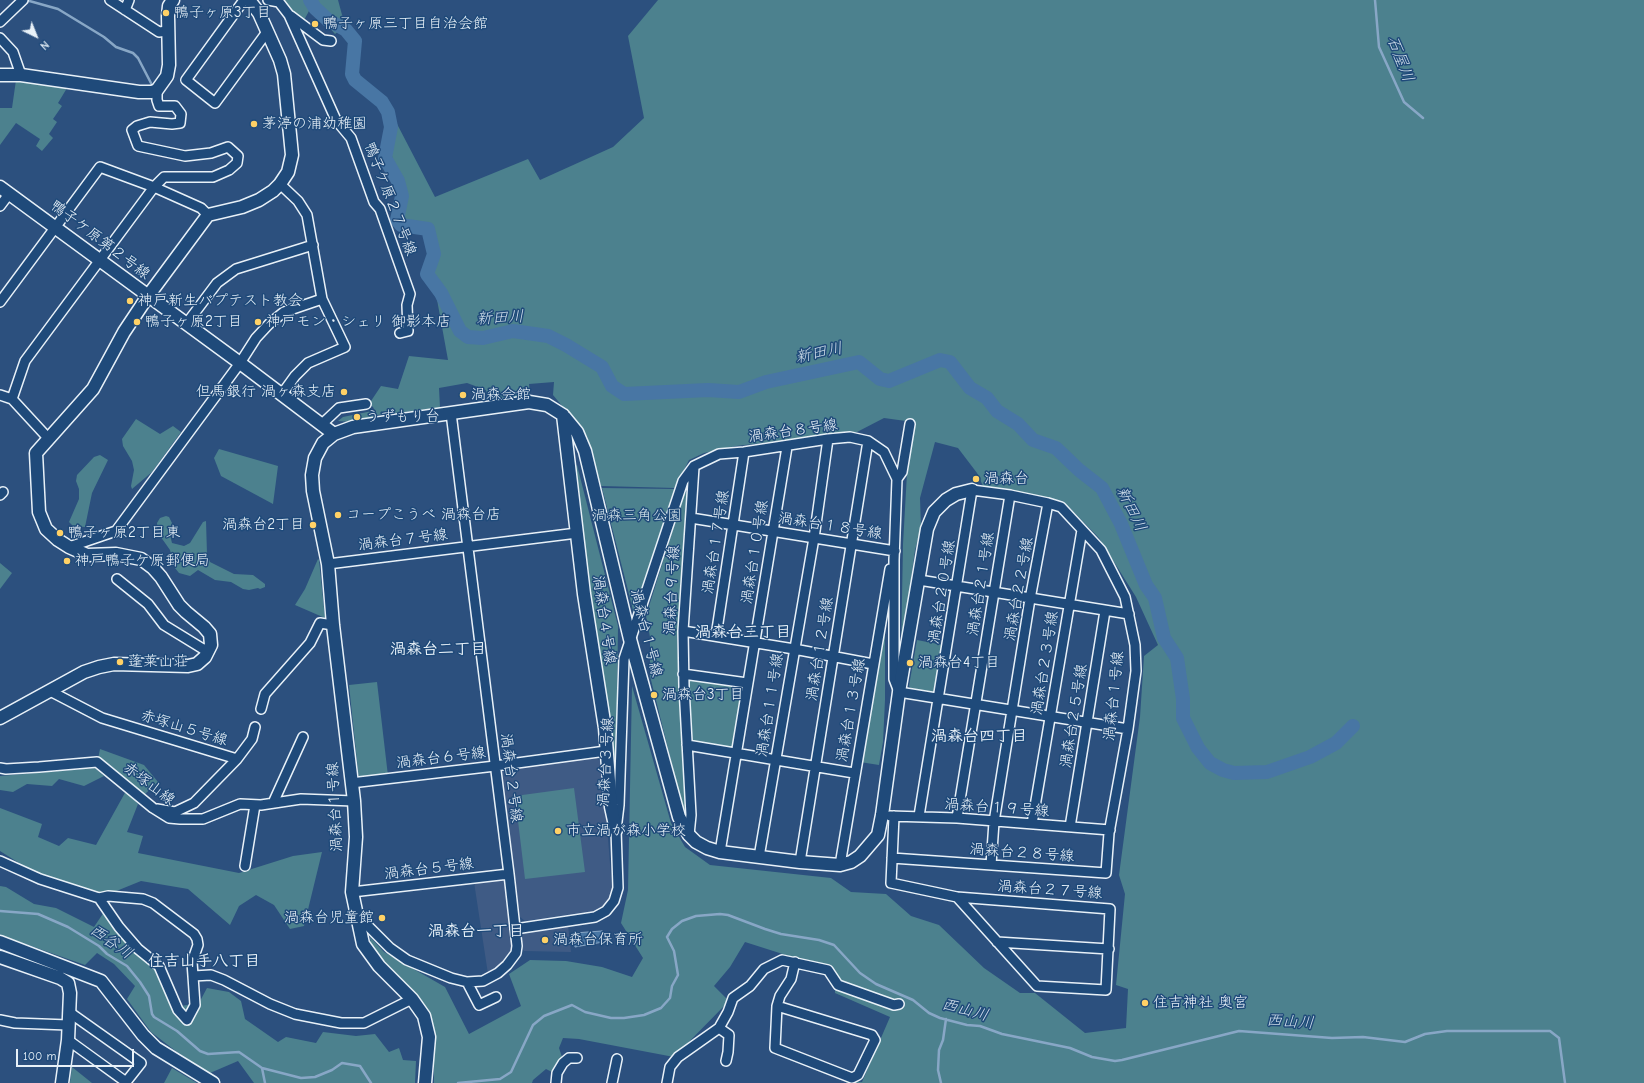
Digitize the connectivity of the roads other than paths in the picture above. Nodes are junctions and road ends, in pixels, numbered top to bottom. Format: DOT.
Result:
graph roads {
  1 [pos="110,0"];
  2 [pos="129,0"];
  3 [pos="173,0"];
  4 [pos="268,0"];
  5 [pos="250,1"];
  6 [pos="21,2"];
  7 [pos="125,10"];
  8 [pos="289,15"];
  9 [pos="0,22"];
  10 [pos="168,31"];
  11 [pos="267,32"];
  12 [pos="0,38"];
  13 [pos="331,41"];
  14 [pos="0,75"];
  15 [pos="21,75"];
  16 [pos="157,90"];
  17 [pos="280,184"];
  18 [pos="154,187"];
  19 [pos="5,190"];
  20 [pos="0,206"];
  21 [pos="208,215"];
  22 [pos="55,226"];
  23 [pos="313,245"];
  24 [pos="100,260"];
  25 [pos="148,296"];
  26 [pos="322,299"];
  27 [pos="0,302"];
  28 [pos="187,323"];
  29 [pos="400,333"];
  30 [pos="240,363"];
  31 [pos="282,394"];
  32 [pos="0,395"];
  33 [pos="12,399"];
  34 [pos="366,404"];
  35 [pos="450,413"];
  36 [pos="563,415"];
  37 [pos="322,424"];
  38 [pos="910,424"];
  39 [pos="334,434"];
  40 [pos="48,438"];
  41 [pos="828,439"];
  42 [pos="868,441"];
  43 [pos="787,447"];
  44 [pos="744,452"];
  45 [pos="694,466"];
  46 [pos="897,479"];
  47 [pos="972,490"];
  48 [pos="1010,496"];
  49 [pos="1048,502"];
  50 [pos="691,518"];
  51 [pos="733,524"];
  52 [pos="1082,530"];
  53 [pos="773,531"];
  54 [pos="577,533"];
  55 [pos="814,538"];
  56 [pos="852,544"];
  57 [pos="467,546"];
  58 [pos="69,547"];
  59 [pos="894,551"];
  60 [pos="894,560"];
  61 [pos="328,564"];
  62 [pos="117,579"];
  63 [pos="919,580"];
  64 [pos="957,586"];
  65 [pos="994,593"];
  66 [pos="1030,599"];
  67 [pos="1068,605"];
  68 [pos="1105,611"];
  69 [pos="1129,614"];
  70 [pos="333,625"];
  71 [pos="683,631"];
  72 [pos="716,636"];
  73 [pos="630,639"];
  74 [pos="755,642"];
  75 [pos="794,648"];
  76 [pos="208,652"];
  77 [pos="833,656"];
  78 [pos="873,664"];
  79 [pos="683,674"];
  80 [pos="747,683"];
  81 [pos="50,691"];
  82 [pos="899,692"];
  83 [pos="938,698"];
  84 [pos="976,704"];
  85 [pos="261,709"];
  86 [pos="1013,710"];
  87 [pos="1050,716"];
  88 [pos="0,718"];
  89 [pos="1087,722"];
  90 [pos="255,727"];
  91 [pos="1128,729"];
  92 [pos="303,737"];
  93 [pos="687,745"];
  94 [pos="606,751"];
  95 [pos="736,753"];
  96 [pos="237,759"];
  97 [pos="776,760"];
  98 [pos="495,766"];
  99 [pos="815,766"];
  100 [pos="0,768"];
  101 [pos="854,773"];
  102 [pos="352,783"];
  103 [pos="354,801"];
  104 [pos="273,803"];
  105 [pos="256,805"];
  106 [pos="153,808"];
  107 [pos="888,816"];
  108 [pos="919,816"];
  109 [pos="957,818"];
  110 [pos="994,822"];
  111 [pos="1032,824"];
  112 [pos="1070,827"];
  113 [pos="616,830"];
  114 [pos="1110,830"];
  115 [pos="689,835"];
  116 [pos="720,852"];
  117 [pos="760,856"];
  118 [pos="892,858"];
  119 [pos="0,861"];
  120 [pos="800,862"];
  121 [pos="840,865"];
  122 [pos="991,865"];
  123 [pos="245,866"];
  124 [pos="509,874"];
  125 [pos="352,892"];
  126 [pos="957,897"];
  127 [pos="99,898"];
  128 [pos="355,913"];
  129 [pos="516,928"];
  130 [pos="0,942"];
  131 [pos="997,942"];
  132 [pos="1108,949"];
  133 [pos="0,957"];
  134 [pos="795,962"];
  135 [pos="193,976"];
  136 [pos="467,982"];
  137 [pos="412,998"];
  138 [pos="492,1002"];
  139 [pos="899,1004"];
  140 [pos="777,1006"];
  141 [pos="69,1012"];
  142 [pos="0,1020"];
  143 [pos="68,1025"];
  144 [pos="719,1028"];
  145 [pos="68,1040"];
  146 [pos="577,1058"];
  147 [pos="617,1059"];
  148 [pos="726,1061"];
  149 [pos="425,1079"];
  150 [pos="62,1083"];
  151 [pos="213,1083"];
  152 [pos="556,1083"];
  153 [pos="612,1083"];
  154 [pos="667,1083"];
  1 -- 7 [label="street"];
  2 -- 7 [label="street"];
  3 -- 10 [label="street"];
  4 -- 8 [label="street, 鴨子ケ原２７号線"];
  5 -- 11 [label="street"];
  5 -- 11 [label="street"];
  6 -- 9 [label="street"];
  7 -- 10 [label="street"];
  8 -- 13 [label="street"];
  8 -- 29 [label="street, 鴨子ケ原２７号線"];
  10 -- 16 [label="street"];
  11 -- 17 [label="street"];
  12 -- 15 [label="street"];
  14 -- 15 [label="street"];
  15 -- 16 [label="street"];
  16 -- 18 [label="street"];
  17 -- 21 [label="street"];
  17 -- 23 [label="street"];
  18 -- 21 [label="street"];
  18 -- 22 [label="street"];
  18 -- 24 [label="street"];
  19 -- 20 [label="street"];
  19 -- 22 [label="street, 鴨子ケ原第２号線"];
  21 -- 25 [label="street"];
  22 -- 24 [label="street, 鴨子ケ原第２号線"];
  22 -- 27 [label="street"];
  23 -- 26 [label="street"];
  23 -- 28 [label="street"];
  24 -- 25 [label="street, 鴨子ケ原第２号線"];
  24 -- 33 [label="street"];
  25 -- 28 [label="street, 鴨子ケ原第２号線"];
  25 -- 40 [label="street"];
  26 -- 30 [label="street"];
  26 -- 31 [label="street"];
  28 -- 30 [label="street, 鴨子ケ原第２号線"];
  30 -- 31 [label="street, 鴨子ケ原第２号線"];
  30 -- 58 [label="street"];
  31 -- 37 [label="street, 鴨子ケ原第２号線"];
  32 -- 33 [label="street"];
  33 -- 40 [label="street"];
  34 -- 37 [label="street"];
  35 -- 36 [label="street, 渦森台１号線"];
  35 -- 39 [label="street, 渦森台１号線"];
  35 -- 57 [label="street, 渦森台２号線"];
  36 -- 54 [label="street, 渦森台４号線"];
  36 -- 73 [label="street, 渦森台１号線"];
  37 -- 39 [label="street, 鴨子ケ原第２号線"];
  38 -- 46 [label="street"];
  39 -- 61 [label="street, 渦森台１号線"];
  40 -- 58 [label="street"];
  41 -- 42 [label="street, 渦森台８号線"];
  41 -- 43 [label="street, 渦森台８号線"];
  41 -- 55 [label="street, 渦森台１１号線"];
  42 -- 46 [label="street, 渦森台８号線"];
  42 -- 56 [label="street, 渦森台１２号線"];
  43 -- 44 [label="street, 渦森台８号線"];
  43 -- 53 [label="street, 渦森台１０号線"];
  44 -- 45 [label="street, 渦森台８号線"];
  44 -- 51 [label="street, 渦森台１７号線"];
  45 -- 50 [label="street, 渦森台９号線"];
  45 -- 73 [label="street, 渦森台８号線"];
  46 -- 59 [label="street, 渦森台８号線"];
  47 -- 48 [label="street, 渦森台１号線"];
  47 -- 63 [label="street, 渦森台１号線"];
  47 -- 64 [label="street, 渦森台２０号線"];
  48 -- 49 [label="street, 渦森台１号線"];
  48 -- 65 [label="street, 渦森台２１号線"];
  49 -- 52 [label="street, 渦森台１号線"];
  49 -- 66 [label="street, 渦森台２２号線"];
  50 -- 51 [label="street, 渦森台１８号線"];
  50 -- 71 [label="street, 渦森台９号線"];
  51 -- 53 [label="street, 渦森台１８号線"];
  51 -- 72 [label="street, 渦森台１７号線"];
  52 -- 67 [label="street, 渦森台２３号線"];
  52 -- 69 [label="street, 渦森台１号線"];
  53 -- 55 [label="street, 渦森台１８号線"];
  53 -- 74 [label="street, 渦森台１０号線"];
  54 -- 57 [label="street, 渦森台７号線"];
  54 -- 94 [label="street, 渦森台４号線"];
  55 -- 56 [label="street, 渦森台１８号線"];
  55 -- 75 [label="street, 渦森台１１号線"];
  56 -- 59 [label="street, 渦森台１８号線"];
  56 -- 77 [label="street, 渦森台１２号線"];
  57 -- 61 [label="street, 渦森台７号線"];
  57 -- 98 [label="street, 渦森台２号線"];
  58 -- 76 [label="street"];
  59 -- 60 [label="street, 渦森台８号線"];
  60 -- 78 [label="street, 渦森台１３号線"];
  60 -- 82 [label="street, 渦森台８号線"];
  61 -- 70 [label="street, 渦森台１号線"];
  62 -- 76 [label="street"];
  63 -- 64 [label="street"];
  63 -- 82 [label="street, 渦森台１号線"];
  64 -- 65 [label="street"];
  64 -- 83 [label="street, 渦森台２０号線"];
  65 -- 66 [label="street"];
  65 -- 84 [label="street, 渦森台２１号線"];
  66 -- 67 [label="street"];
  66 -- 86 [label="street, 渦森台２２号線"];
  67 -- 68 [label="street"];
  67 -- 87 [label="street, 渦森台２３号線"];
  68 -- 69 [label="street"];
  68 -- 89 [label="street, 渦森台２５号線"];
  69 -- 91 [label="street, 渦森台１号線"];
  70 -- 85 [label="street"];
  70 -- 102 [label="street, 渦森台１号線"];
  71 -- 72 [label="street"];
  71 -- 79 [label="street, 渦森台９号線"];
  72 -- 74 [label="street"];
  73 -- 113 [label="street, 渦森台３号線"];
  73 -- 115 [label="street, 渦森台１号線"];
  74 -- 75 [label="street"];
  74 -- 80 [label="street, 渦森台１０号線"];
  75 -- 77 [label="street"];
  75 -- 97 [label="street, 渦森台１１号線"];
  76 -- 81 [label="street"];
  77 -- 78 [label="street"];
  77 -- 99 [label="street, 渦森台１２号線"];
  78 -- 101 [label="street, 渦森台１３号線"];
  79 -- 80 [label="street"];
  79 -- 93 [label="street, 渦森台９号線"];
  80 -- 95 [label="street, 渦森台１０号線"];
  81 -- 88 [label="street"];
  81 -- 96 [label="street, 赤塚山５号線"];
  82 -- 83 [label="street"];
  82 -- 107 [label="street, 渦森台１号線"];
  83 -- 84 [label="street"];
  83 -- 108 [label="street, 渦森台２０号線"];
  84 -- 86 [label="street"];
  84 -- 109 [label="street, 渦森台２１号線"];
  86 -- 87 [label="street"];
  86 -- 110 [label="street, 渦森台２２号線"];
  87 -- 89 [label="street"];
  87 -- 111 [label="street, 渦森台２３号線"];
  89 -- 91 [label="street"];
  89 -- 112 [label="street, 渦森台２５号線"];
  90 -- 96 [label="street"];
  91 -- 114 [label="street, 渦森台１号線"];
  92 -- 104 [label="street"];
  93 -- 95 [label="street"];
  93 -- 115 [label="street, 渦森台９号線"];
  94 -- 98 [label="street, 渦森台６号線"];
  94 -- 113 [label="street, 渦森台４号線"];
  95 -- 97 [label="street"];
  95 -- 116 [label="street, 渦森台１０号線"];
  96 -- 106 [label="street, 赤塚山５号線"];
  97 -- 99 [label="street"];
  97 -- 117 [label="street, 渦森台１１号線"];
  98 -- 102 [label="street, 渦森台６号線"];
  98 -- 124 [label="street, 渦森台２号線"];
  99 -- 101 [label="street"];
  99 -- 120 [label="street, 渦森台１２号線"];
  100 -- 106 [label="street, 赤塚山線"];
  101 -- 121 [label="street, 渦森台１３号線"];
  102 -- 103 [label="street, 渦森台１号線"];
  103 -- 104 [label="street, 赤塚山線"];
  103 -- 125 [label="street, 渦森台１号線"];
  104 -- 105 [label="street, 赤塚山線"];
  105 -- 106 [label="street, 赤塚山線"];
  105 -- 123 [label="street"];
  107 -- 108 [label="street, 渦森台１９号線"];
  107 -- 118 [label="street, 渦森台２７号線"];
  107 -- 121 [label="street, 渦森台１号線"];
  108 -- 109 [label="street, 渦森台１９号線"];
  109 -- 110 [label="street, 渦森台１９号線"];
  110 -- 111 [label="street, 渦森台１９号線"];
  110 -- 122 [label="street, 渦森台２２号線"];
  111 -- 112 [label="street, 渦森台１９号線"];
  112 -- 114 [label="street, 渦森台１９号線"];
  113 -- 129 [label="street, 渦森台３号線"];
  114 -- 122 [label="street, 渦森台２８号線"];
  115 -- 116 [label="street, 渦森台１号線"];
  116 -- 117 [label="street, 渦森台１号線"];
  117 -- 120 [label="street, 渦森台１号線"];
  118 -- 122 [label="street, 渦森台２８号線"];
  118 -- 126 [label="street, 渦森台２７号線"];
  119 -- 127 [label="street"];
  120 -- 121 [label="street, 渦森台１号線"];
  124 -- 125 [label="street, 渦森台５号線"];
  124 -- 129 [label="street, 渦森台２号線"];
  125 -- 128 [label="street, 渦森台１号線"];
  126 -- 131 [label="street, 渦森台２７号線"];
  126 -- 132 [label="street, 渦森台２７号線"];
  127 -- 135 [label="street"];
  127 -- 135 [label="street"];
  128 -- 136 [label="street, 渦森台２号線"];
  128 -- 137 [label="street, 渦森台１号線"];
  129 -- 136 [label="street, 渦森台２号線"];
  130 -- 151 [label="street"];
  131 -- 132 [label="street"];
  131 -- 132 [label="street, 渦森台２７号線"];
  133 -- 141 [label="street"];
  134 -- 139 [label="street"];
  134 -- 140 [label="street"];
  134 -- 144 [label="street"];
  135 -- 137 [label="street"];
  136 -- 138 [label="street"];
  137 -- 149 [label="street, 渦森台１号線"];
  140 -- 140 [label="street"];
  141 -- 143 [label="street"];
  141 -- 145 [label="street"];
  142 -- 143 [label="street"];
  143 -- 145 [label="street"];
  144 -- 148 [label="street"];
  144 -- 154 [label="street"];
  145 -- 150 [label="street"];
  146 -- 152 [label="street"];
  147 -- 153 [label="street"];
}
